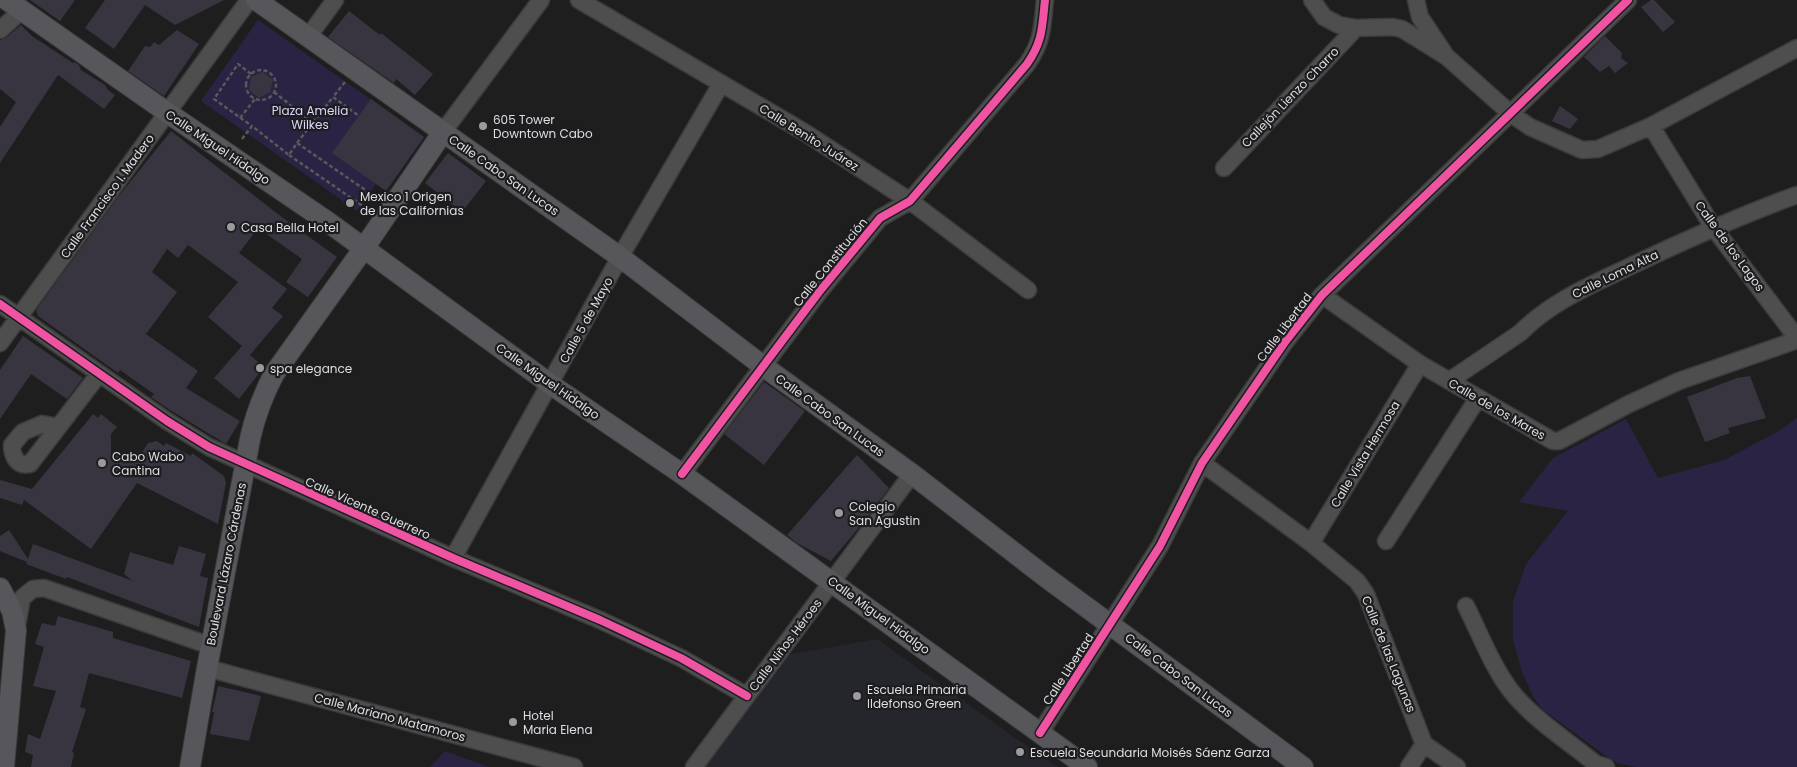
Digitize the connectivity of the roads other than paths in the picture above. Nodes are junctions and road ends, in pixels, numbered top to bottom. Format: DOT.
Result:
graph roads {
  1 [pos="248,0"];
  2 [pos="256,0"];
  3 [pos="335,0"];
  4 [pos="542,0"];
  5 [pos="580,0"];
  6 [pos="1045,0"];
  7 [pos="1312,0"];
  8 [pos="1416,0"];
  9 [pos="1628,0"];
  10 [pos="14,5"];
  11 [pos="1356,28"];
  12 [pos="0,30"];
  13 [pos="308,37"];
  14 [pos="1797,48"];
  15 [pos="1447,57"];
  16 [pos="721,84"];
  17 [pos="168,113"];
  18 [pos="1510,113"];
  19 [pos="1651,126"];
  20 [pos="443,132"];
  21 [pos="1224,168"];
  22 [pos="1797,195"];
  23 [pos="910,201"];
  24 [pos="1713,227"];
  25 [pos="364,248"];
  26 [pos="620,257"];
  27 [pos="1028,290"];
  28 [pos="1322,295"];
  29 [pos="0,304"];
  30 [pos="19,317"];
  31 [pos="1797,339"];
  32 [pos="0,343"];
  33 [pos="1420,364"];
  34 [pos="763,366"];
  35 [pos="99,374"];
  36 [pos="1449,381"];
  37 [pos="550,384"];
  38 [pos="1478,398"];
  39 [pos="58,427"];
  40 [pos="1202,463"];
  41 [pos="245,464"];
  42 [pos="682,474"];
  43 [pos="912,474"];
  44 [pos="1386,541"];
  45 [pos="1311,543"];
  46 [pos="453,558"];
  47 [pos="832,582"];
  48 [pos="0,588"];
  49 [pos="1466,606"];
  50 [pos="1111,624"];
  51 [pos="10,641"];
  52 [pos="211,646"];
  53 [pos="207,668"];
  54 [pos="747,696"];
  55 [pos="1040,733"];
  56 [pos="1424,744"];
  57 [pos="4,767"];
  58 [pos="190,767"];
  59 [pos="574,767"];
  60 [pos="694,767"];
  61 [pos="1087,767"];
  62 [pos="1303,767"];
  63 [pos="1409,767"];
  64 [pos="1458,767"];
  65 [pos="1606,767"];
  1 -- 17 [label="street, Calle Francisco I. Madero"];
  2 -- 13 [label="main road, Calle Cabo San Lucas"];
  3 -- 13 [label="street"];
  4 -- 20 [label="street, Boulevard Lázaro Cárdenas"];
  5 -- 16 [label="street, Calle Benito Juárez"];
  6 -- 23 [label="street, Calle Constitución"];
  7 -- 11 [label="street"];
  8 -- 15 [label="street"];
  9 -- 18 [label="street, Calle Libertad"];
  10 -- 12 [label="street"];
  10 -- 17 [label="main road, Calle Miguel Hidalgo"];
  11 -- 15 [label="street"];
  11 -- 21 [label="street, Callejón Lienzo Charro"];
  13 -- 20 [label="main road, Calle Cabo San Lucas"];
  14 -- 19 [label="street"];
  15 -- 18 [label="street"];
  16 -- 23 [label="street, Calle Benito Juárez"];
  16 -- 26 [label="street, Calle 5 de Mayo"];
  17 -- 25 [label="main road, Calle Miguel Hidalgo"];
  17 -- 30 [label="street, Calle Francisco I. Madero"];
  18 -- 19 [label="street"];
  18 -- 28 [label="street, Calle Libertad"];
  19 -- 24 [label="street, Calle de los Lagos"];
  20 -- 25 [label="main road, Boulevard Lázaro Cárdenas"];
  20 -- 26 [label="main road, Calle Cabo San Lucas"];
  22 -- 24 [label="street, Calle Loma Alta"];
  23 -- 27 [label="street, Calle Benito Juárez"];
  23 -- 34 [label="street, Calle Constitución"];
  24 -- 31 [label="street, Calle de los Lagos"];
  24 -- 36 [label="street, Calle Loma Alta"];
  25 -- 37 [label="main road, Calle Miguel Hidalgo"];
  25 -- 41 [label="main road, Boulevard Lázaro Cárdenas"];
  26 -- 34 [label="main road, Calle Cabo San Lucas"];
  26 -- 37 [label="street, Calle 5 de Mayo"];
  28 -- 33 [label="street, Calle de los Mares"];
  28 -- 40 [label="street, Calle Libertad"];
  29 -- 30 [label="street, Calle Vicente Guerrero"];
  30 -- 32 [label="street, Calle Francisco I. Madero"];
  30 -- 35 [label="street, Calle Vicente Guerrero"];
  31 -- 38 [label="street, Calle de los Mares"];
  33 -- 36 [label="street, Calle de los Mares"];
  33 -- 45 [label="street, Calle Vista Hermosa"];
  34 -- 42 [label="street, Calle Constitución"];
  34 -- 43 [label="main road, Calle Cabo San Lucas"];
  35 -- 39 [label="street"];
  35 -- 41 [label="street, Calle Vicente Guerrero"];
  36 -- 38 [label="street, Calle de los Mares"];
  37 -- 42 [label="main road, Calle Miguel Hidalgo"];
  37 -- 46 [label="street, Calle 5 de Mayo"];
  38 -- 44 [label="street"];
  40 -- 45 [label="street, Calle de las Lagunas"];
  40 -- 50 [label="street, Calle Libertad"];
  41 -- 46 [label="street, Calle Vicente Guerrero"];
  41 -- 52 [label="main road, Boulevard Lázaro Cárdenas"];
  42 -- 47 [label="main road, Calle Miguel Hidalgo"];
  43 -- 47 [label="street, Calle Niños Héroes"];
  43 -- 50 [label="main road, Calle Cabo San Lucas"];
  45 -- 56 [label="street, Calle de las Lagunas"];
  46 -- 54 [label="street, Calle Vicente Guerrero"];
  47 -- 54 [label="street, Calle Niños Héroes"];
  47 -- 55 [label="main road, Calle Miguel Hidalgo"];
  48 -- 51 [label="main road"];
  49 -- 65 [label="street"];
  50 -- 55 [label="street, Calle Libertad"];
  50 -- 62 [label="main road, Calle Cabo San Lucas"];
  51 -- 52 [label="street"];
  51 -- 57 [label="main road"];
  52 -- 53 [label="main road, Boulevard Lázaro Cárdenas"];
  53 -- 58 [label="main road, Boulevard Lázaro Cárdenas"];
  53 -- 59 [label="street, Calle Mariano Matamoros"];
  54 -- 60 [label="street, Calle Niños Héroes"];
  55 -- 61 [label="main road, Calle Miguel Hidalgo"];
  56 -- 63 [label="street"];
  56 -- 64 [label="street"];
}
